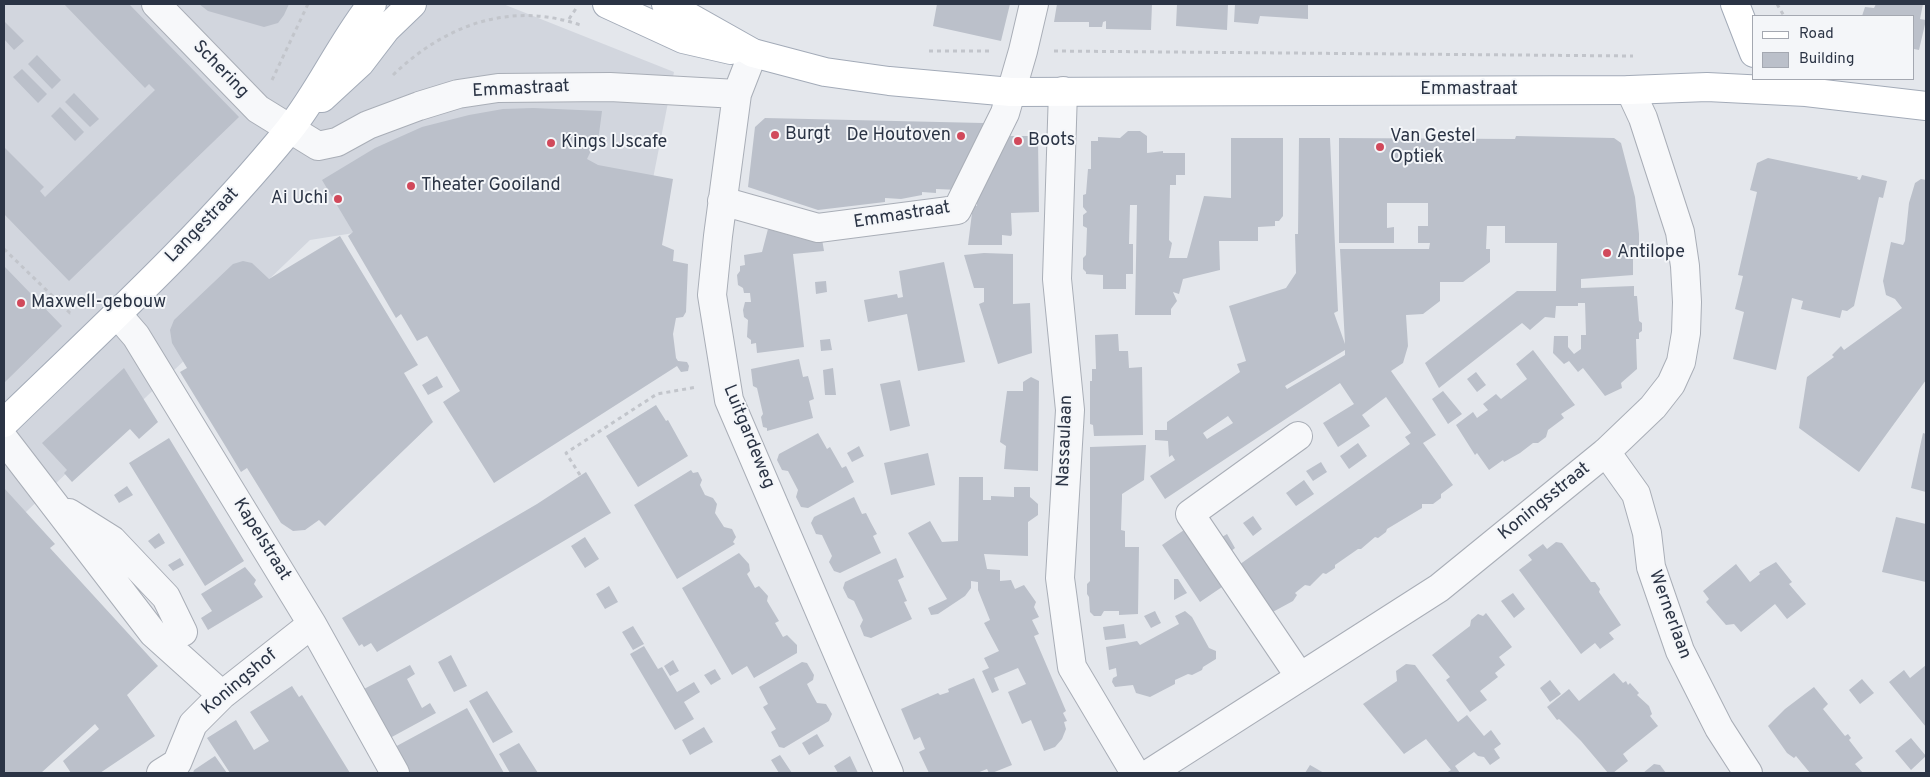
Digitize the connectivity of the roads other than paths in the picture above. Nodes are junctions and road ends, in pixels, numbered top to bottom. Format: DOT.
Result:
graph roads {
  1 [pos="156,4"];
  2 [pos="372,4"];
  3 [pos="412,4"];
  4 [pos="607,4"];
  5 [pos="666,4"];
  6 [pos="1034,4"];
  7 [pos="1735,4"];
  8 [pos="1752,49"];
  9 [pos="752,53"];
  10 [pos="1752,66"];
  11 [pos="1630,90"];
  12 [pos="1748,90"];
  13 [pos="1063,91"];
  14 [pos="1011,92"];
  15 [pos="738,94"];
  16 [pos="1926,106"];
  17 [pos="290,128"];
  18 [pos="722,201"];
  19 [pos="117,314"];
  20 [pos="4,422"];
  21 [pos="1298,436"];
  22 [pos="4,439"];
  23 [pos="1606,452"];
  24 [pos="55,504"];
  25 [pos="312,624"];
  26 [pos="183,632"];
  27 [pos="1300,676"];
  28 [pos="222,695"];
  29 [pos="161,773"];
  30 [pos="395,773"];
  31 [pos="889,773"];
  32 [pos="1135,773"];
  33 [pos="1150,773"];
  34 [pos="1748,773"];
  1 -- 17 [label="street, Schering"];
  2 -- 17 [label="main road, Langestraat"];
  3 -- 17 [label="main road"];
  4 -- 9 [label="main road"];
  5 -- 9 [label="main road, Emmastraat"];
  6 -- 14 [label="street"];
  7 -- 8 [label="main road"];
  9 -- 14 [label="main road, Emmastraat"];
  9 -- 15 [label="street, Luitgardeweg"];
  10 -- 12 [label="main road"];
  11 -- 12 [label="main road, Emmastraat"];
  11 -- 13 [label="main road, Emmastraat"];
  11 -- 23 [label="street, Koningsstraat"];
  12 -- 16 [label="main road, Emmastraat"];
  13 -- 14 [label="main road, Emmastraat"];
  13 -- 32 [label="street, Nassaulaan"];
  14 -- 18 [label="street, Emmastraat"];
  15 -- 17 [label="street, Emmastraat"];
  15 -- 18 [label="street, Luitgardeweg"];
  17 -- 19 [label="main road, Langestraat"];
  18 -- 31 [label="street, Luitgardeweg"];
  19 -- 20 [label="main road, Langestraat"];
  19 -- 25 [label="street, Kapelstraat"];
  21 -- 27 [label="street"];
  22 -- 24 [label="street"];
  23 -- 27 [label="street, Koningsstraat"];
  23 -- 34 [label="street, Wernerlaan"];
  24 -- 26 [label="street"];
  24 -- 28 [label="street"];
  25 -- 28 [label="street, Koningshof"];
  25 -- 30 [label="street, Kapelstraat"];
  27 -- 33 [label="street, Koningsstraat"];
  28 -- 29 [label="street, Koningshof"];
}
